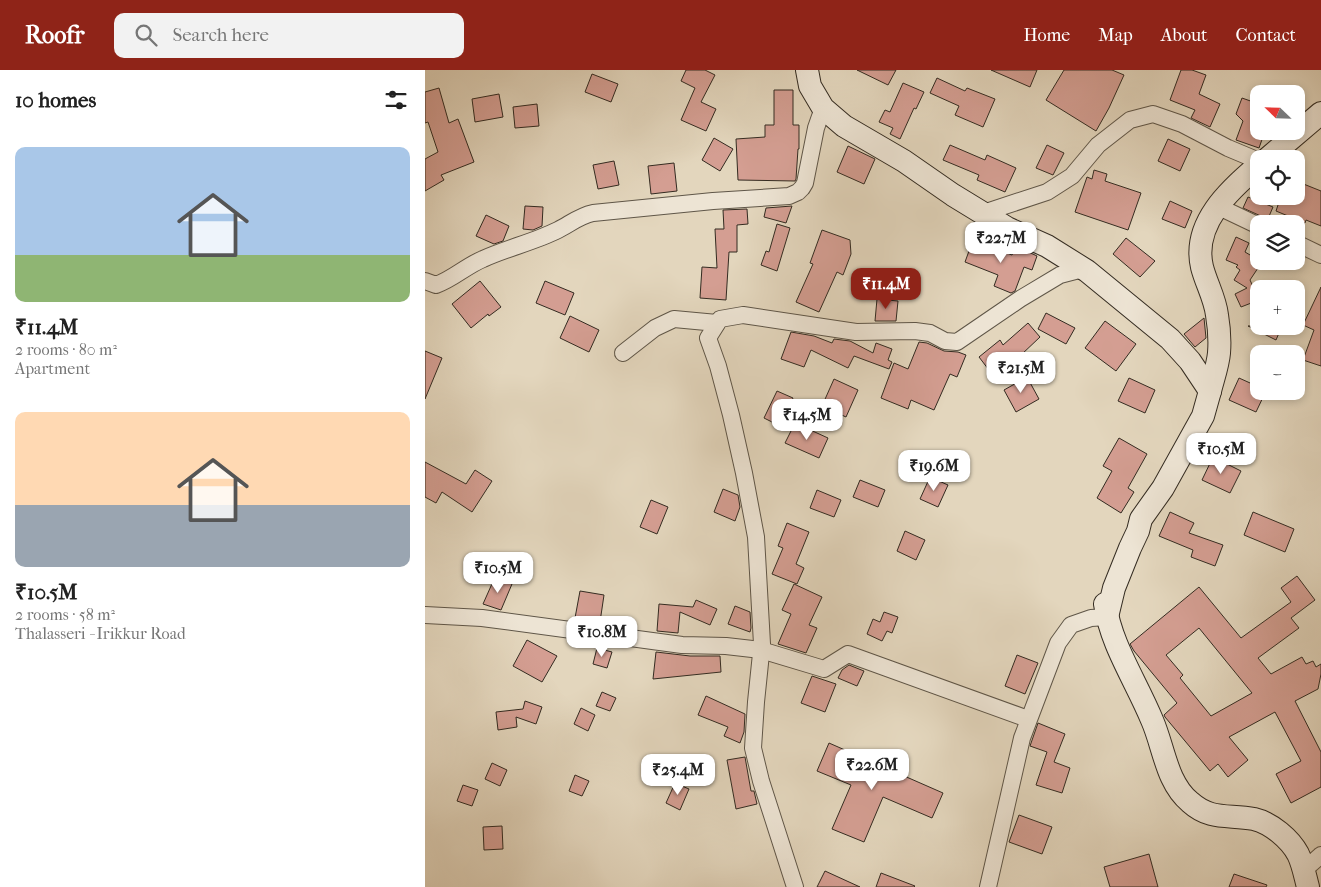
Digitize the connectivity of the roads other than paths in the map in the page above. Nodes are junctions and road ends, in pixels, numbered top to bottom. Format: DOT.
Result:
graph roads {
  1 [pos="807,70"];
  2 [pos="823,108"];
  3 [pos="1321,113"];
  4 [pos="1278,150"];
  5 [pos="1250,157"];
  6 [pos="1250,173"];
  7 [pos="1217,206"];
  8 [pos="983,213"];
  9 [pos="1250,222"];
  10 [pos="1305,247"];
  11 [pos="1321,255"];
  12 [pos="1083,269"];
  13 [pos="425,281"];
  14 [pos="717,324"];
  15 [pos="623,354"];
  16 [pos="1210,391"];
  17 [pos="425,615"];
  18 [pos="1107,617"];
  19 [pos="761,650"];
  20 [pos="1028,718"];
  21 [pos="1321,855"];
  22 [pos="1306,879"];
  23 [pos="795,887"];
  24 [pos="988,887"];
  1 -- 2 [label="main road"];
  2 -- 8 [label="main road"];
  2 -- 13 [label="street"];
  3 -- 4 [label="main road"];
  5 -- 8 [label="street"];
  6 -- 7 [label="main road"];
  7 -- 9 [label="street"];
  7 -- 16 [label="main road"];
  8 -- 12 [label="main road"];
  10 -- 11 [label="street"];
  12 -- 14 [label="street"];
  12 -- 16 [label="main road"];
  14 -- 15 [label="street"];
  14 -- 19 [label="street"];
  16 -- 18 [label="main road"];
  17 -- 19 [label="street"];
  18 -- 20 [label="street"];
  18 -- 22 [label="main road"];
  19 -- 20 [label="street"];
  19 -- 23 [label="street"];
  20 -- 24 [label="street"];
  21 -- 22 [label="street"];
}
